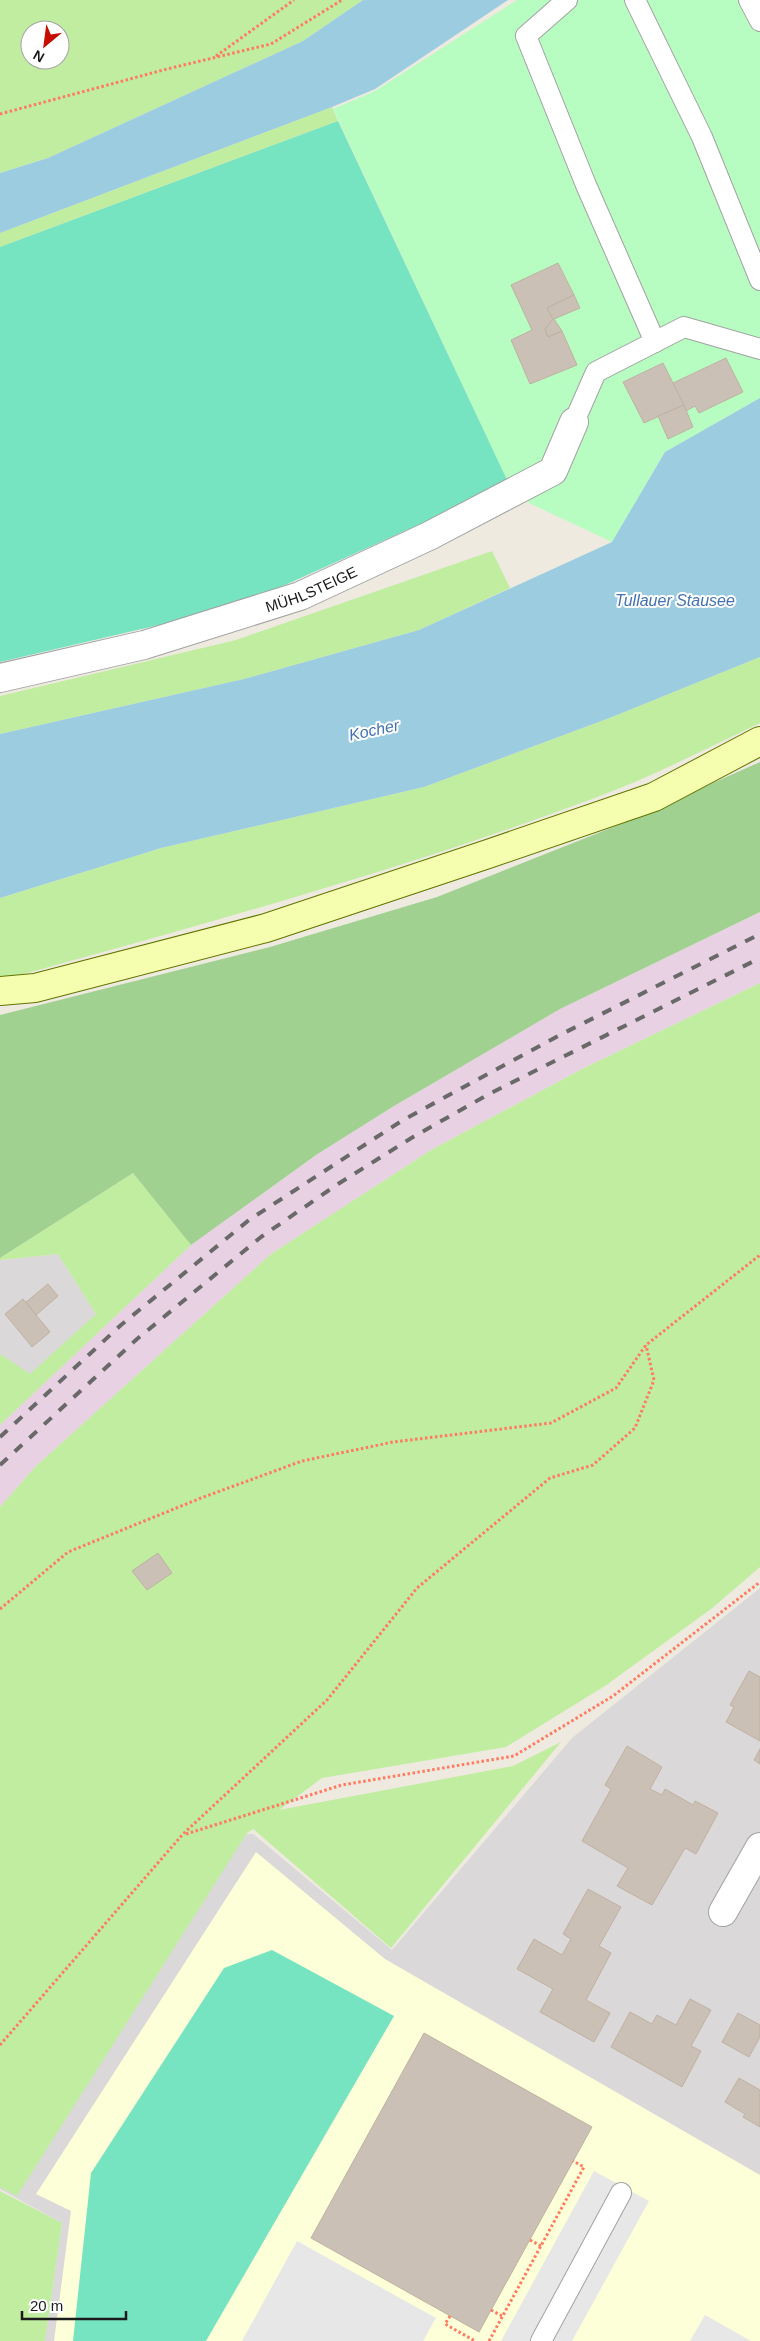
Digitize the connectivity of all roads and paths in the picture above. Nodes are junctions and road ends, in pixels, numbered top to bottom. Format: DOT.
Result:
graph roads {
  1 [pos="294,0"];
  2 [pos="342,0"];
  3 [pos="567,0"];
  4 [pos="635,0"];
  5 [pos="749,0"];
  6 [pos="760,21"];
  7 [pos="214,58"];
  8 [pos="0,114"];
  9 [pos="760,280"];
  10 [pos="655,342"];
  11 [pos="760,349"];
  12 [pos="574,422"];
  13 [pos="0,678"];
  14 [pos="760,741"];
  15 [pos="0,992"];
  16 [pos="760,1255"];
  17 [pos="646,1345"];
  18 [pos="760,1582"];
  19 [pos="0,1610"];
  20 [pos="183,1834"];
  21 [pos="760,1846"];
  22 [pos="723,1912"];
  23 [pos="0,2045"];
  24 [pos="573,2161"];
  25 [pos="622,2193"];
  26 [pos="530,2240"];
  27 [pos="541,2246"];
  28 [pos="491,2310"];
  29 [pos="450,2316"];
  30 [pos="502,2316"];
  31 [pos="476,2341"];
  32 [pos="488,2341"];
  33 [pos="542,2341"];
  1 -- 7 [label="path"];
  2 -- 7 [label="path"];
  3 -- 10 [label="lane"];
  4 -- 9 [label="lane"];
  5 -- 6 [label="lane"];
  7 -- 8 [label="path"];
  10 -- 11 [label="lane"];
  10 -- 12 [label="lane"];
  12 -- 13 [label="street, MÜHLSTEIGE"];
  14 -- 15 [label="street"];
  16 -- 17 [label="path"];
  17 -- 19 [label="path"];
  17 -- 20 [label="path"];
  18 -- 20 [label="path"];
  20 -- 23 [label="path"];
  21 -- 22 [label="street"];
  24 -- 27 [label="path"];
  25 -- 33 [label="lane"];
  26 -- 27 [label="path"];
  27 -- 30 [label="path"];
  28 -- 30 [label="path"];
  29 -- 31 [label="path"];
  30 -- 32 [label="path"];
}
